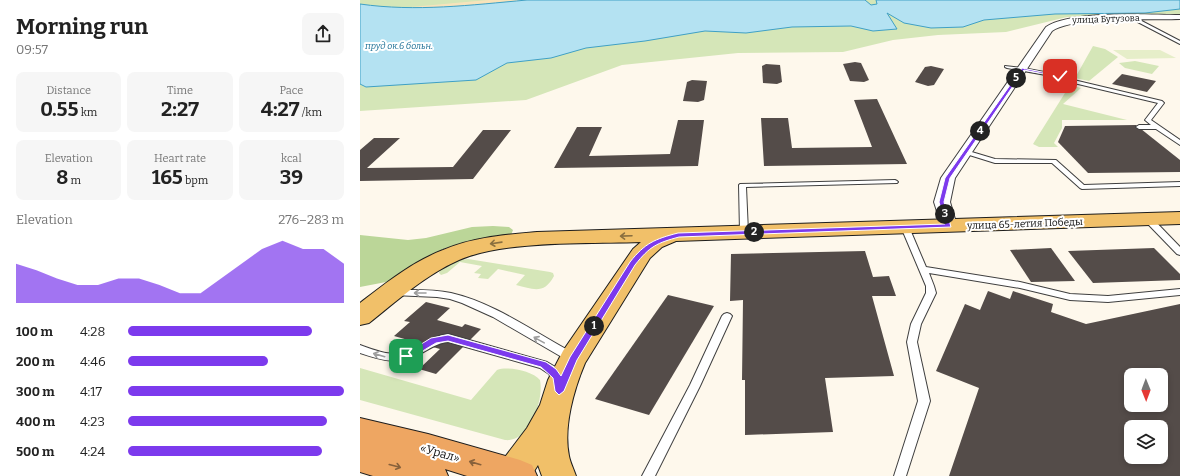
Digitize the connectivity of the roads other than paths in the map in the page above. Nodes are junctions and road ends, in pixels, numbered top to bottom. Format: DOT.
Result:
graph roads {
  1 [pos="1180,17"];
  2 [pos="1133,18"];
  3 [pos="1180,43"];
  4 [pos="1007,67"];
  5 [pos="1022,69"];
  6 [pos="1139,127"];
  7 [pos="1158,127"];
  8 [pos="1180,143"];
  9 [pos="965,152"];
  10 [pos="895,182"];
  11 [pos="1180,184"];
  12 [pos="1180,218"];
  13 [pos="1148,219"];
  14 [pos="949,226"];
  15 [pos="905,227"];
  16 [pos="744,232"];
  17 [pos="678,235"];
  18 [pos="1180,252"];
  19 [pos="924,269"];
  20 [pos="390,292"];
  21 [pos="1180,292"];
  22 [pos="360,316"];
  23 [pos="727,316"];
  24 [pos="360,349"];
  25 [pos="573,359"];
  26 [pos="557,399"];
  27 [pos="360,432"];
  28 [pos="360,457"];
  29 [pos="515,475"];
  30 [pos="430,476"];
  31 [pos="559,476"];
  32 [pos="648,476"];
  33 [pos="900,476"];
  1 -- 2 [label="street, улица Бутузова"];
  2 -- 3 [label="lane"];
  2 -- 5 [label="street, улица Бутузова"];
  4 -- 5 [label="lane"];
  5 -- 7 [label="lane"];
  5 -- 9 [label="street, улица Бутузова"];
  6 -- 7 [label="lane"];
  7 -- 8 [label="lane"];
  9 -- 11 [label="lane"];
  9 -- 14 [label="street, улица Бутузова"];
  10 -- 16 [label="lane"];
  12 -- 13 [label="main road, улица 65-летия Победы"];
  13 -- 14 [label="main road, улица 65-летия Победы"];
  13 -- 18 [label="lane"];
  14 -- 15 [label="main road, улица 65-летия Победы"];
  15 -- 16 [label="main road, улица 65-летия Победы"];
  15 -- 19 [label="lane"];
  16 -- 17 [label="main road, улица 65-летия Победы"];
  17 -- 20 [label="main road, one-way"];
  17 -- 25 [label="main road"];
  19 -- 21 [label="lane"];
  19 -- 33 [label="lane"];
  20 -- 22 [label="main road"];
  25 -- 20 [label="lane, one-way"];
  23 -- 32 [label="lane"];
  26 -- 24 [label="lane, one-way"];
  25 -- 26 [label="main road"];
  26 -- 29 [label="main road"];
  26 -- 31 [label="main road"];
  29 -- 27 [label="highway, «Урал», one-way"];
  28 -- 30 [label="highway, one-way"];
}
